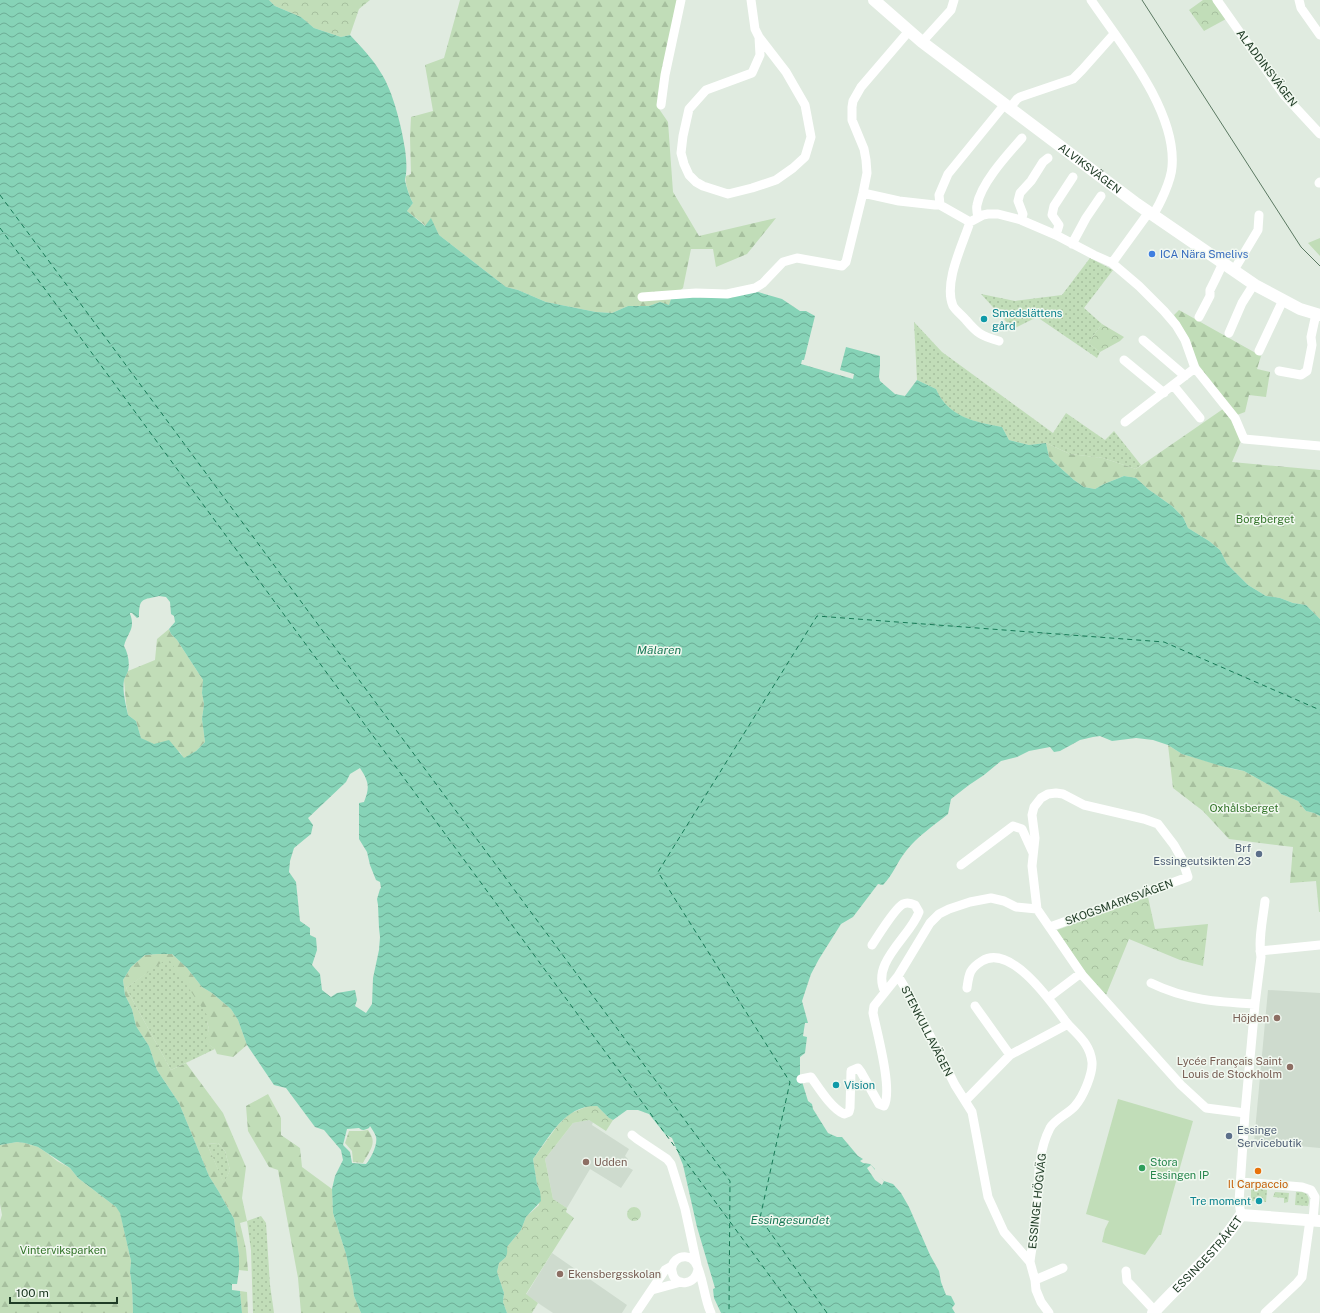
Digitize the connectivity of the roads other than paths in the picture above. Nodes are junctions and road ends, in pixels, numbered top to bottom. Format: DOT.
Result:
graph roads {
  1 [pos="681,0"];
  2 [pos="751,0"];
  3 [pos="874,0"];
  4 [pos="954,0"];
  5 [pos="1091,0"];
  6 [pos="1217,0"];
  7 [pos="1299,0"];
  8 [pos="909,31"];
  9 [pos="1114,34"];
  10 [pos="1320,35"];
  11 [pos="759,37"];
  12 [pos="922,42"];
  13 [pos="661,105"];
  14 [pos="1007,106"];
  15 [pos="1320,134"];
  16 [pos="1022,138"];
  17 [pos="1048,158"];
  18 [pos="1072,177"];
  19 [pos="863,193"];
  20 [pos="1101,196"];
  21 [pos="940,205"];
  22 [pos="1151,214"];
  23 [pos="1259,216"];
  24 [pos="974,220"];
  25 [pos="1022,220"];
  26 [pos="1056,235"];
  27 [pos="1072,244"];
  28 [pos="1112,263"];
  29 [pos="1224,263"];
  30 [pos="1234,270"];
  31 [pos="1254,284"];
  32 [pos="642,297"];
  33 [pos="1282,300"];
  34 [pos="1318,315"];
  35 [pos="1199,316"];
  36 [pos="1229,333"];
  37 [pos="1143,340"];
  38 [pos="999,341"];
  39 [pos="1259,351"];
  40 [pos="1124,360"];
  41 [pos="1195,368"];
  42 [pos="1279,371"];
  43 [pos="1185,376"];
  44 [pos="1173,385"];
  45 [pos="1164,393"];
  46 [pos="1200,418"];
  47 [pos="1125,422"];
  48 [pos="1320,446"];
  49 [pos="1034,854"];
  50 [pos="961,866"];
  51 [pos="1265,901"];
  52 [pos="1037,909"];
  53 [pos="1050,927"];
  54 [pos="872,945"];
  55 [pos="1320,945"];
  56 [pos="1260,951"];
  57 [pos="1081,973"];
  58 [pos="898,976"];
  59 [pos="1151,983"];
  60 [pos="967,988"];
  61 [pos="885,992"];
  62 [pos="1048,998"];
  63 [pos="1255,1004"];
  64 [pos="975,1006"];
  65 [pos="1068,1024"];
  66 [pos="1010,1055"];
  67 [pos="801,1079"];
  68 [pos="965,1101"];
  69 [pos="1245,1113"];
  70 [pos="632,1135"];
  71 [pos="1241,1182"];
  72 [pos="1241,1215"];
  73 [pos="1315,1220"];
  74 [pos="692,1242"];
  75 [pos="682,1257"];
  76 [pos="1030,1262"];
  77 [pos="672,1266"];
  78 [pos="697,1267"];
  79 [pos="1063,1268"];
  80 [pos="1126,1271"];
  81 [pos="1035,1280"];
  82 [pos="684,1282"];
  83 [pos="652,1290"];
  84 [pos="704,1290"];
  85 [pos="1155,1312"];
  86 [pos="636,1313"];
  87 [pos="711,1313"];
  88 [pos="1050,1313"];
  89 [pos="1265,1313"];
  1 -- 13 [label="street"];
  2 -- 11 [label="street"];
  3 -- 8 [label="street, ALVIKSVÄGEN"];
  4 -- 12 [label="street"];
  5 -- 9 [label="street"];
  6 -- 15 [label="street, ALADDINSVÄGEN"];
  7 -- 10 [label="street"];
  8 -- 12 [label="street, ALVIKSVÄGEN"];
  8 -- 19 [label="street"];
  9 -- 14 [label="street"];
  9 -- 22 [label="street"];
  11 -- 11 [label="street"];
  12 -- 14 [label="street, ALVIKSVÄGEN"];
  14 -- 21 [label="street"];
  14 -- 22 [label="street, ALVIKSVÄGEN"];
  16 -- 24 [label="street"];
  17 -- 25 [label="street"];
  18 -- 26 [label="street"];
  19 -- 21 [label="street"];
  19 -- 32 [label="street"];
  20 -- 27 [label="street"];
  21 -- 24 [label="street"];
  22 -- 28 [label="street"];
  22 -- 29 [label="street, ALVIKSVÄGEN"];
  23 -- 30 [label="street"];
  24 -- 25 [label="street"];
  24 -- 38 [label="street"];
  25 -- 26 [label="street"];
  26 -- 27 [label="street"];
  27 -- 28 [label="street"];
  28 -- 41 [label="street"];
  29 -- 30 [label="street, ALVIKSVÄGEN"];
  29 -- 35 [label="street"];
  30 -- 31 [label="street, ALVIKSVÄGEN"];
  31 -- 33 [label="street, ALVIKSVÄGEN"];
  31 -- 36 [label="street"];
  33 -- 34 [label="street, ALVIKSVÄGEN"];
  33 -- 39 [label="street"];
  34 -- 42 [label="street"];
  37 -- 43 [label="street"];
  40 -- 45 [label="street"];
  41 -- 43 [label="street"];
  41 -- 48 [label="street"];
  43 -- 44 [label="street"];
  44 -- 45 [label="street"];
  44 -- 46 [label="street"];
  45 -- 47 [label="street"];
  49 -- 50 [label="street"];
  49 -- 52 [label="street"];
  49 -- 53 [label="street, SKOGSMARKSVÄGEN"];
  51 -- 56 [label="street, ESSINGESTRÅKET"];
  52 -- 53 [label="street"];
  52 -- 58 [label="street, STENKULLAVÄGEN"];
  53 -- 57 [label="street"];
  54 -- 61 [label="street"];
  55 -- 56 [label="street"];
  56 -- 63 [label="street, ESSINGESTRÅKET"];
  57 -- 62 [label="street"];
  57 -- 69 [label="street"];
  58 -- 61 [label="street"];
  58 -- 68 [label="street, STENKULLAVÄGEN"];
  59 -- 63 [label="street"];
  60 -- 62 [label="street, ESSINGE HÖGVÄG"];
  61 -- 67 [label="street"];
  62 -- 65 [label="street, ESSINGE HÖGVÄG"];
  63 -- 69 [label="street, ESSINGESTRÅKET"];
  64 -- 66 [label="street"];
  65 -- 66 [label="street"];
  65 -- 76 [label="street, ESSINGE HÖGVÄG"];
  66 -- 68 [label="street"];
  68 -- 76 [label="street, STENKULLAVÄGEN"];
  69 -- 71 [label="street, ESSINGESTRÅKET"];
  70 -- 74 [label="street"];
  71 -- 72 [label="street, ESSINGESTRÅKET"];
  71 -- 73 [label="street"];
  72 -- 73 [label="street"];
  72 -- 85 [label="street, ESSINGESTRÅKET"];
  73 -- 89 [label="street"];
  74 -- 75 [label="street"];
  74 -- 78 [label="street"];
  75 -- 77 [label="street"];
  75 -- 78 [label="street"];
  76 -- 81 [label="street, STENKULLAVÄGEN"];
  77 -- 82 [label="street"];
  77 -- 83 [label="street"];
  78 -- 82 [label="street"];
  78 -- 84 [label="street"];
  79 -- 81 [label="street"];
  80 -- 85 [label="street, ESSINGESTRÅKET"];
  81 -- 88 [label="street, STENKULLAVÄGEN"];
  82 -- 83 [label="street"];
  82 -- 84 [label="street"];
  83 -- 86 [label="street"];
  84 -- 87 [label="street"];
}
